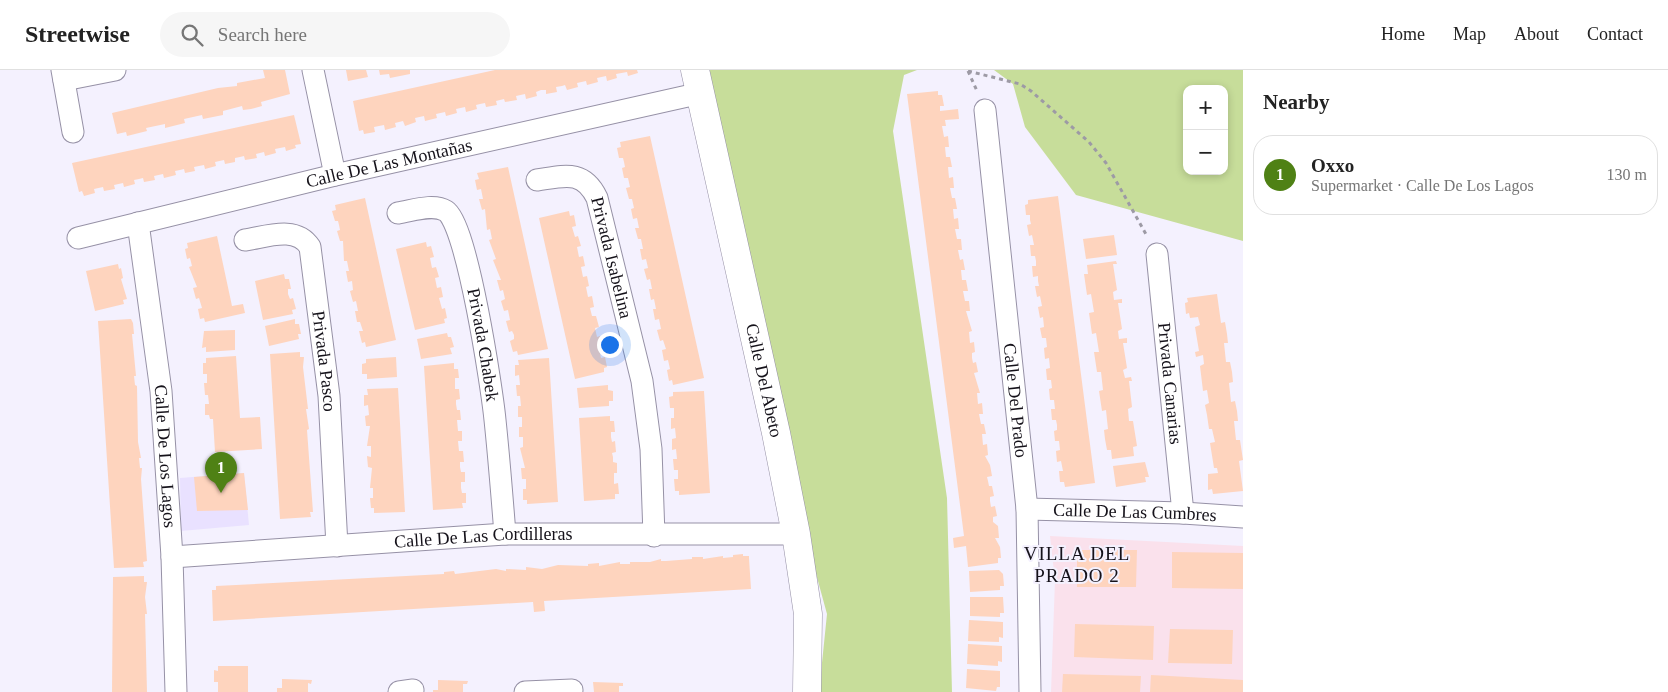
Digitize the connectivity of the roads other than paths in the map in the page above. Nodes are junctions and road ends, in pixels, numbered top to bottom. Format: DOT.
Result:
graph roads {
  1 [pos="115,70"];
  2 [pos="313,70"];
  3 [pos="63,75"];
  4 [pos="698,82"];
  5 [pos="985,110"];
  6 [pos="73,132"];
  7 [pos="335,175"];
  8 [pos="537,180"];
  9 [pos="398,214"];
  10 [pos="138,223"];
  11 [pos="78,238"];
  12 [pos="245,240"];
  13 [pos="1157,254"];
  14 [pos="1027,509"];
  15 [pos="1183,513"];
  16 [pos="1243,517"];
  17 [pos="505,534"];
  18 [pos="796,534"];
  19 [pos="654,536"];
  20 [pos="337,546"];
  21 [pos="172,556"];
  22 [pos="572,690"];
  23 [pos="176,692"];
  24 [pos="525,692"];
  25 [pos="807,692"];
  26 [pos="1030,692"];
  1 -- 3 [label="street"];
  2 -- 7 [label="street"];
  3 -- 6 [label="street"];
  4 -- 7 [label="street, Calle De Las Montañas"];
  4 -- 18 [label="main road, Calle Del Abeto"];
  5 -- 14 [label="street, Calle Del Prado"];
  7 -- 10 [label="street, Calle De Las Montañas"];
  8 -- 19 [label="street, Privada Isabelina"];
  9 -- 17 [label="street, Privada Chabek"];
  10 -- 11 [label="street, Calle De Las Montañas"];
  10 -- 21 [label="street, Calle De Los Lagos"];
  12 -- 20 [label="street, Privada Pasco"];
  13 -- 15 [label="street, Privada Canarias"];
  14 -- 15 [label="street, Calle De Las Cumbres"];
  14 -- 26 [label="street, Calle Del Prado"];
  15 -- 16 [label="street, Calle De Las Cumbres"];
  17 -- 19 [label="street, Calle De Las Cordilleras"];
  17 -- 20 [label="street, Calle De Las Cordilleras"];
  18 -- 19 [label="street, Calle De Las Cordilleras"];
  18 -- 25 [label="main road, Calle Del Abeto"];
  20 -- 21 [label="street, Calle De Las Cordilleras"];
  21 -- 23 [label="street, Calle De Los Lagos"];
  22 -- 24 [label="street"];
}
